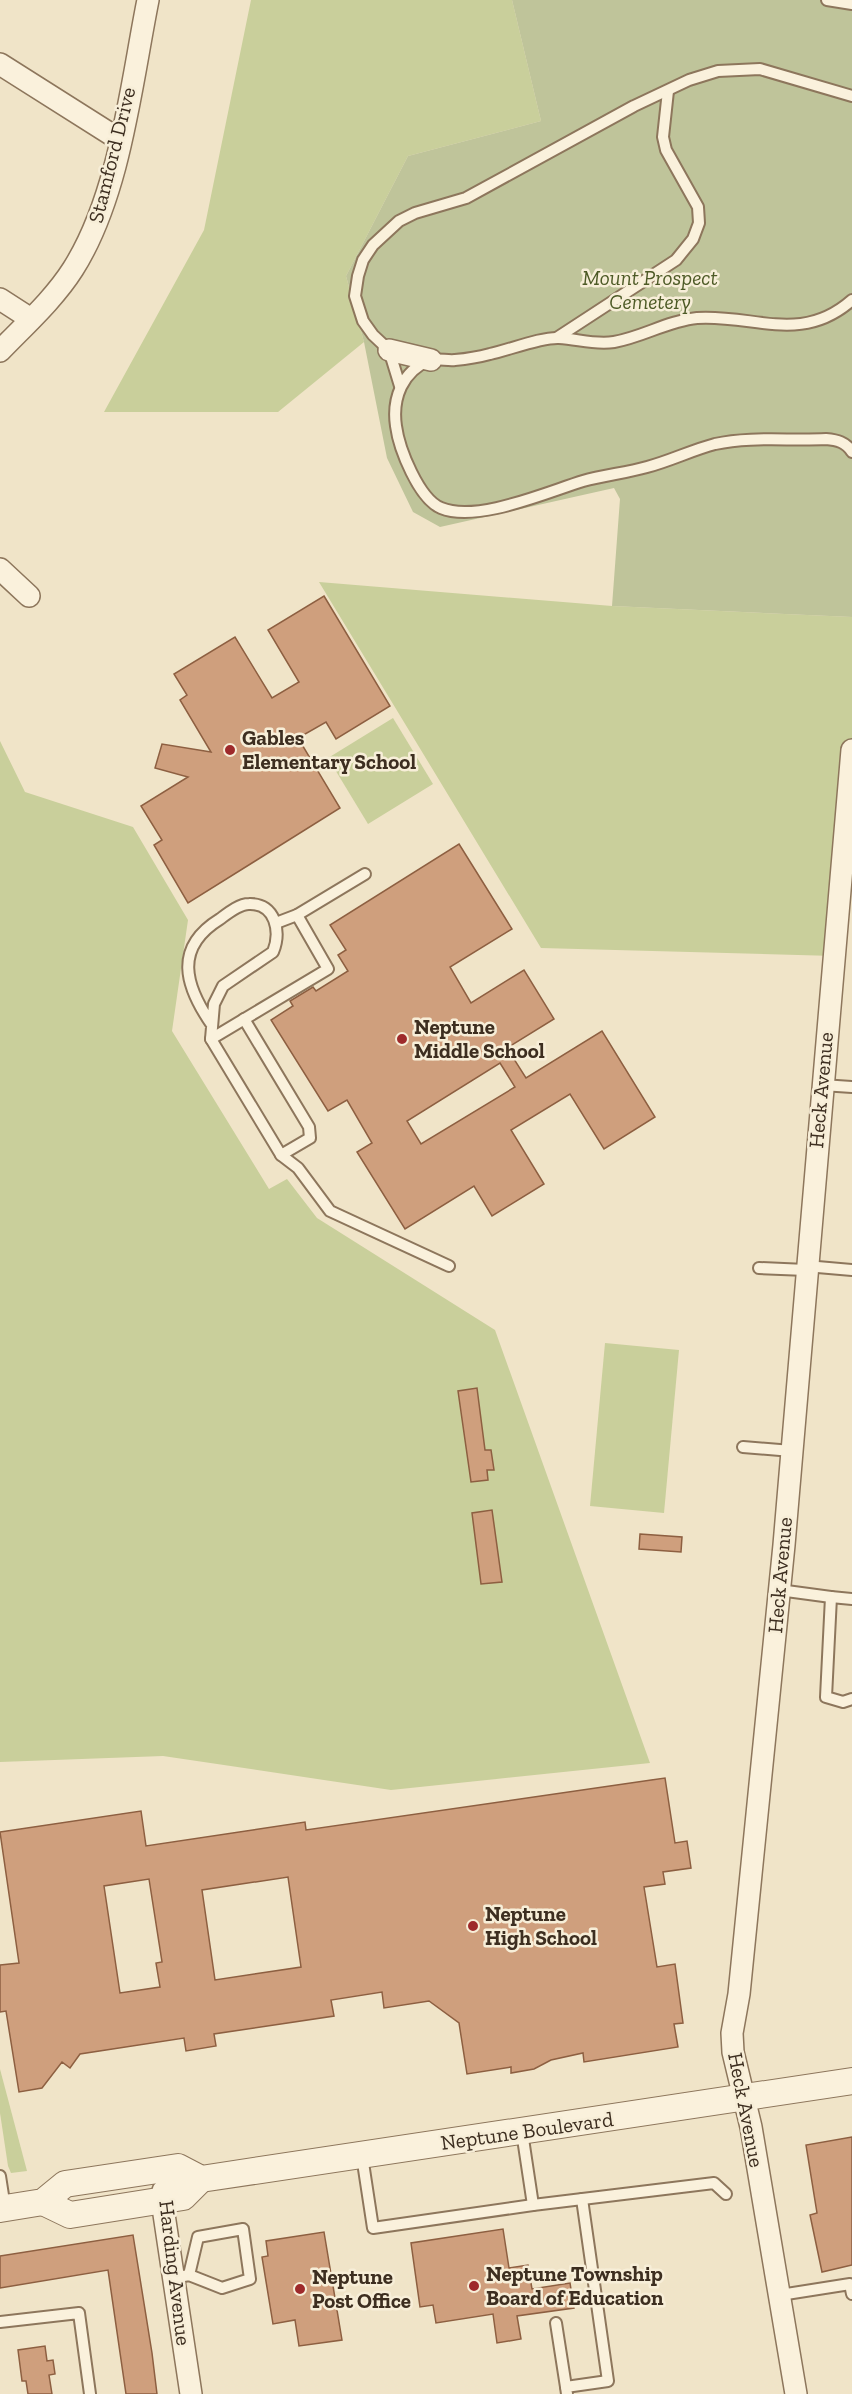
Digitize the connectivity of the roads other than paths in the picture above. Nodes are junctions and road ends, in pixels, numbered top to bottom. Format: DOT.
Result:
graph roads {
  1 [pos="148,0"];
  2 [pos="827,0"];
  3 [pos="852,4"];
  4 [pos="0,64"];
  5 [pos="668,91"];
  6 [pos="852,96"];
  7 [pos="120,140"];
  8 [pos="0,299"];
  9 [pos="852,300"];
  10 [pos="31,319"];
  11 [pos="558,338"];
  12 [pos="389,350"];
  13 [pos="0,351"];
  14 [pos="431,360"];
  15 [pos="400,386"];
  16 [pos="852,452"];
  17 [pos="0,569"];
  18 [pos="29,596"];
  19 [pos="852,750"];
  20 [pos="847,873"];
  21 [pos="365,874"];
  22 [pos="297,915"];
  23 [pos="276,923"];
  24 [pos="244,1019"];
  25 [pos="212,1025"];
  26 [pos="210,1039"];
  27 [pos="822,1085"];
  28 [pos="852,1087"];
  29 [pos="281,1155"];
  30 [pos="449,1266"];
  31 [pos="759,1268"];
  32 [pos="806,1268"];
  33 [pos="852,1270"];
  34 [pos="743,1448"];
  35 [pos="792,1451"];
  36 [pos="779,1590"];
  37 [pos="831,1597"];
  38 [pos="852,1599"];
  39 [pos="852,1699"];
  40 [pos="852,2081"];
  41 [pos="743,2099"];
  42 [pos="522,2132"];
  43 [pos="362,2156"];
  44 [pos="0,2176"];
  45 [pos="201,2179"];
  46 [pos="726,2194"];
  47 [pos="582,2199"];
  48 [pos="162,2201"];
  49 [pos="43,2202"];
  50 [pos="533,2205"];
  51 [pos="3,2208"];
  52 [pos="181,2276"];
  53 [pos="852,2294"];
  54 [pos="780,2295"];
  55 [pos="0,2322"];
  56 [pos="556,2323"];
  57 [pos="566,2391"];
  58 [pos="90,2394"];
  59 [pos="191,2394"];
  60 [pos="796,2394"];
  1 -- 7 [label="street, Stamford Drive"];
  2 -- 3 [label="lane"];
  4 -- 7 [label="street"];
  5 -- 6 [label="lane"];
  5 -- 11 [label="lane"];
  5 -- 12 [label="lane"];
  7 -- 10 [label="street, Stamford Drive"];
  8 -- 10 [label="street"];
  9 -- 11 [label="lane"];
  10 -- 13 [label="street, Stamford Drive"];
  11 -- 14 [label="lane"];
  12 -- 14 [label="street"];
  12 -- 15 [label="lane"];
  14 -- 15 [label="lane"];
  15 -- 16 [label="lane"];
  17 -- 18 [label="street"];
  19 -- 20 [label="street, Heck Avenue"];
  20 -- 27 [label="street, Heck Avenue"];
  21 -- 22 [label="lane"];
  22 -- 23 [label="lane"];
  22 -- 24 [label="lane"];
  23 -- 25 [label="lane"];
  23 -- 25 [label="lane"];
  24 -- 26 [label="lane"];
  24 -- 29 [label="lane"];
  25 -- 26 [label="lane"];
  26 -- 29 [label="lane"];
  27 -- 28 [label="lane"];
  27 -- 32 [label="street, Heck Avenue"];
  29 -- 30 [label="lane"];
  31 -- 32 [label="lane"];
  32 -- 33 [label="lane"];
  32 -- 35 [label="street, Heck Avenue"];
  34 -- 35 [label="lane"];
  35 -- 36 [label="street, Heck Avenue"];
  36 -- 37 [label="lane"];
  36 -- 41 [label="street, Heck Avenue"];
  37 -- 38 [label="lane"];
  37 -- 39 [label="lane"];
  40 -- 41 [label="street, Neptune Boulevard"];
  41 -- 42 [label="street, Neptune Boulevard"];
  41 -- 54 [label="street, Heck Avenue"];
  42 -- 43 [label="street, Neptune Boulevard"];
  42 -- 50 [label="lane"];
  43 -- 45 [label="street, Neptune Boulevard"];
  43 -- 50 [label="lane"];
  44 -- 51 [label="lane"];
  45 -- 48 [label="street"];
  45 -- 49 [label="street"];
  46 -- 47 [label="lane"];
  47 -- 50 [label="lane"];
  47 -- 57 [label="lane"];
  48 -- 49 [label="street"];
  48 -- 52 [label="street, Harding Avenue"];
  49 -- 51 [label="street"];
  52 -- 52 [label="lane"];
  52 -- 59 [label="street, Harding Avenue"];
  53 -- 54 [label="lane"];
  54 -- 60 [label="street, Heck Avenue"];
  55 -- 58 [label="lane"];
  56 -- 57 [label="lane"];
}
